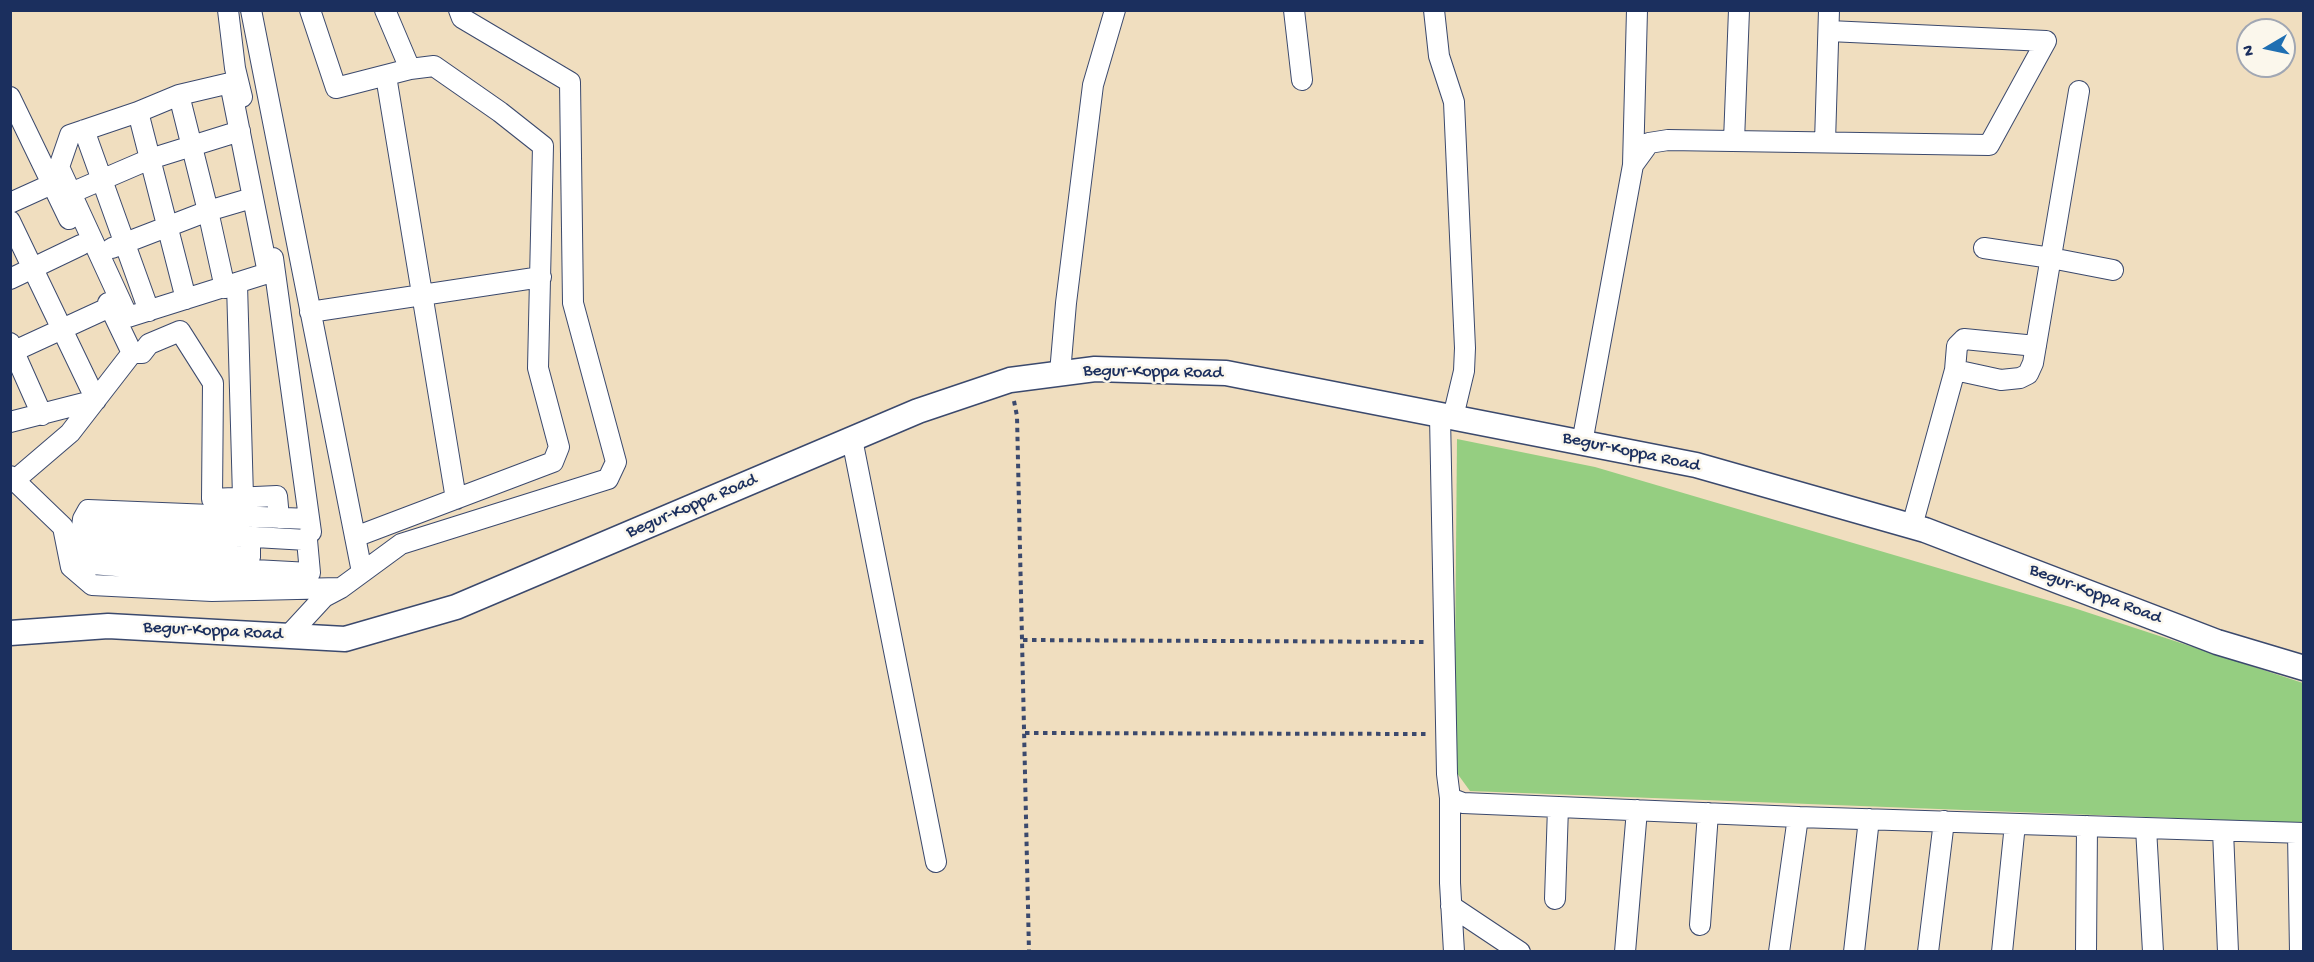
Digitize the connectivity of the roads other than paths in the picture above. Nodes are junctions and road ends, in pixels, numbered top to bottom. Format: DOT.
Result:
graph roads {
  1 [pos="228,10"];
  2 [pos="250,10"];
  3 [pos="310,10"];
  4 [pos="385,10"];
  5 [pos="459,10"];
  6 [pos="1115,10"];
  7 [pos="1294,10"];
  8 [pos="1434,10"];
  9 [pos="1637,10"];
  10 [pos="1739,10"];
  11 [pos="1829,10"];
  12 [pos="1828,31"];
  13 [pos="410,69"];
  14 [pos="386,76"];
  15 [pos="1302,80"];
  16 [pos="2079,91"];
  17 [pos="179,95"];
  18 [pos="10,97"];
  19 [pos="138,112"];
  20 [pos="17,126"];
  21 [pos="84,130"];
  22 [pos="240,131"];
  23 [pos="1734,141"];
  24 [pos="1825,142"];
  25 [pos="192,146"];
  26 [pos="150,159"];
  27 [pos="1633,165"];
  28 [pos="101,179"];
  29 [pos="52,184"];
  30 [pos="71,193"];
  31 [pos="252,198"];
  32 [pos="10,203"];
  33 [pos="208,211"];
  34 [pos="10,221"];
  35 [pos="167,227"];
  36 [pos="124,242"];
  37 [pos="81,244"];
  38 [pos="1984,248"];
  39 [pos="99,254"];
  40 [pos="2051,258"];
  41 [pos="33,268"];
  42 [pos="2113,270"];
  43 [pos="541,278"];
  44 [pos="10,279"];
  45 [pos="231,286"];
  46 [pos="422,294"];
  47 [pos="186,299"];
  48 [pos="110,308"];
  49 [pos="148,310"];
  50 [pos="310,312"];
  51 [pos="62,330"];
  52 [pos="2036,346"];
  53 [pos="12,349"];
  54 [pos="132,354"];
  55 [pos="1954,370"];
  56 [pos="1060,373"];
  57 [pos="96,400"];
  58 [pos="42,415"];
  59 [pos="1446,416"];
  60 [pos="10,422"];
  61 [pos="852,439"];
  62 [pos="1582,443"];
  63 [pos="13,478"];
  64 [pos="243,497"];
  65 [pos="456,499"];
  66 [pos="279,518"];
  67 [pos="309,519"];
  68 [pos="1912,526"];
  69 [pos="355,537"];
  70 [pos="172,542"];
  71 [pos="362,572"];
  72 [pos="318,588"];
  73 [pos="341,588"];
  74 [pos="10,633"];
  75 [pos="288,636"];
  76 [pos="2304,668"];
  77 [pos="1450,798"];
  78 [pos="1558,807"];
  79 [pos="1636,810"];
  80 [pos="1708,813"];
  81 [pos="1798,817"];
  82 [pos="1869,819"];
  83 [pos="1944,821"];
  84 [pos="2015,824"];
  85 [pos="2087,826"];
  86 [pos="2146,828"];
  87 [pos="2223,831"];
  88 [pos="2301,833"];
  89 [pos="936,862"];
  90 [pos="1555,899"];
  91 [pos="1451,906"];
  92 [pos="1700,926"];
  93 [pos="1454,951"];
  94 [pos="1520,951"];
  95 [pos="1625,951"];
  96 [pos="1779,951"];
  97 [pos="1854,951"];
  98 [pos="1928,951"];
  99 [pos="2002,951"];
  100 [pos="2086,951"];
  101 [pos="2153,951"];
  102 [pos="2228,951"];
  103 [pos="2300,951"];
  1 -- 67 [label="street"];
  2 -- 50 [label="street"];
  3 -- 14 [label="street"];
  4 -- 13 [label="street"];
  5 -- 71 [label="street"];
  6 -- 56 [label="street"];
  7 -- 15 [label="street"];
  8 -- 59 [label="street"];
  9 -- 27 [label="street"];
  10 -- 23 [label="street"];
  11 -- 12 [label="street"];
  12 -- 24 [label="street"];
  12 -- 24 [label="street"];
  13 -- 14 [label="street"];
  13 -- 43 [label="street"];
  14 -- 46 [label="street"];
  16 -- 40 [label="street"];
  17 -- 19 [label="street"];
  17 -- 22 [label="street"];
  17 -- 25 [label="street"];
  18 -- 20 [label="street"];
  19 -- 21 [label="street"];
  19 -- 26 [label="street"];
  20 -- 29 [label="street"];
  21 -- 28 [label="street"];
  21 -- 30 [label="street"];
  22 -- 25 [label="street"];
  22 -- 31 [label="street"];
  23 -- 24 [label="street"];
  23 -- 27 [label="street"];
  25 -- 26 [label="street"];
  25 -- 33 [label="street"];
  26 -- 28 [label="street"];
  26 -- 35 [label="street"];
  27 -- 62 [label="street"];
  28 -- 30 [label="street"];
  28 -- 36 [label="street"];
  29 -- 32 [label="street"];
  29 -- 37 [label="street"];
  30 -- 39 [label="street"];
  31 -- 33 [label="street"];
  31 -- 45 [label="street"];
  33 -- 35 [label="street"];
  33 -- 45 [label="street"];
  34 -- 41 [label="street"];
  35 -- 36 [label="street"];
  35 -- 47 [label="street"];
  36 -- 39 [label="street"];
  36 -- 49 [label="street"];
  37 -- 41 [label="street"];
  37 -- 48 [label="street"];
  38 -- 40 [label="street"];
  39 -- 49 [label="street"];
  40 -- 42 [label="street"];
  40 -- 52 [label="street"];
  41 -- 44 [label="street"];
  41 -- 51 [label="street"];
  43 -- 46 [label="street"];
  43 -- 65 [label="street"];
  45 -- 47 [label="street"];
  45 -- 64 [label="street"];
  46 -- 50 [label="street"];
  46 -- 65 [label="street"];
  47 -- 49 [label="street"];
  48 -- 51 [label="street"];
  48 -- 54 [label="street"];
  50 -- 69 [label="street"];
  51 -- 53 [label="street"];
  51 -- 57 [label="street"];
  52 -- 55 [label="street"];
  52 -- 55 [label="street"];
  53 -- 58 [label="street"];
  54 -- 57 [label="street"];
  54 -- 64 [label="street"];
  55 -- 68 [label="street"];
  56 -- 59 [label="main road, Begur-Koppa Road"];
  56 -- 61 [label="main road, Begur-Koppa Road"];
  57 -- 58 [label="street"];
  57 -- 63 [label="street"];
  58 -- 60 [label="street"];
  59 -- 62 [label="main road, Begur-Koppa Road"];
  59 -- 77 [label="street"];
  61 -- 75 [label="main road, Begur-Koppa Road"];
  61 -- 89 [label="street"];
  62 -- 68 [label="main road, Begur-Koppa Road"];
  63 -- 72 [label="street"];
  64 -- 66 [label="street"];
  65 -- 69 [label="street"];
  66 -- 67 [label="street"];
  66 -- 70 [label="street"];
  67 -- 72 [label="street"];
  68 -- 76 [label="main road, Begur-Koppa Road"];
  69 -- 71 [label="street"];
  70 -- 70 [label="street"];
  70 -- 70 [label="street"];
  71 -- 73 [label="street"];
  72 -- 73 [label="street"];
  73 -- 75 [label="street"];
  74 -- 75 [label="main road, Begur-Koppa Road"];
  77 -- 78 [label="street"];
  77 -- 91 [label="street"];
  78 -- 79 [label="street"];
  78 -- 90 [label="street"];
  79 -- 80 [label="street"];
  79 -- 95 [label="street"];
  80 -- 81 [label="street"];
  80 -- 92 [label="street"];
  81 -- 82 [label="street"];
  81 -- 96 [label="street"];
  82 -- 83 [label="street"];
  82 -- 97 [label="street"];
  83 -- 84 [label="street"];
  83 -- 98 [label="street"];
  84 -- 85 [label="street"];
  84 -- 99 [label="street"];
  85 -- 86 [label="street"];
  85 -- 100 [label="street"];
  86 -- 87 [label="street"];
  86 -- 101 [label="street"];
  87 -- 88 [label="street"];
  87 -- 102 [label="street"];
  88 -- 103 [label="street"];
  91 -- 93 [label="street"];
  91 -- 94 [label="street"];
}
